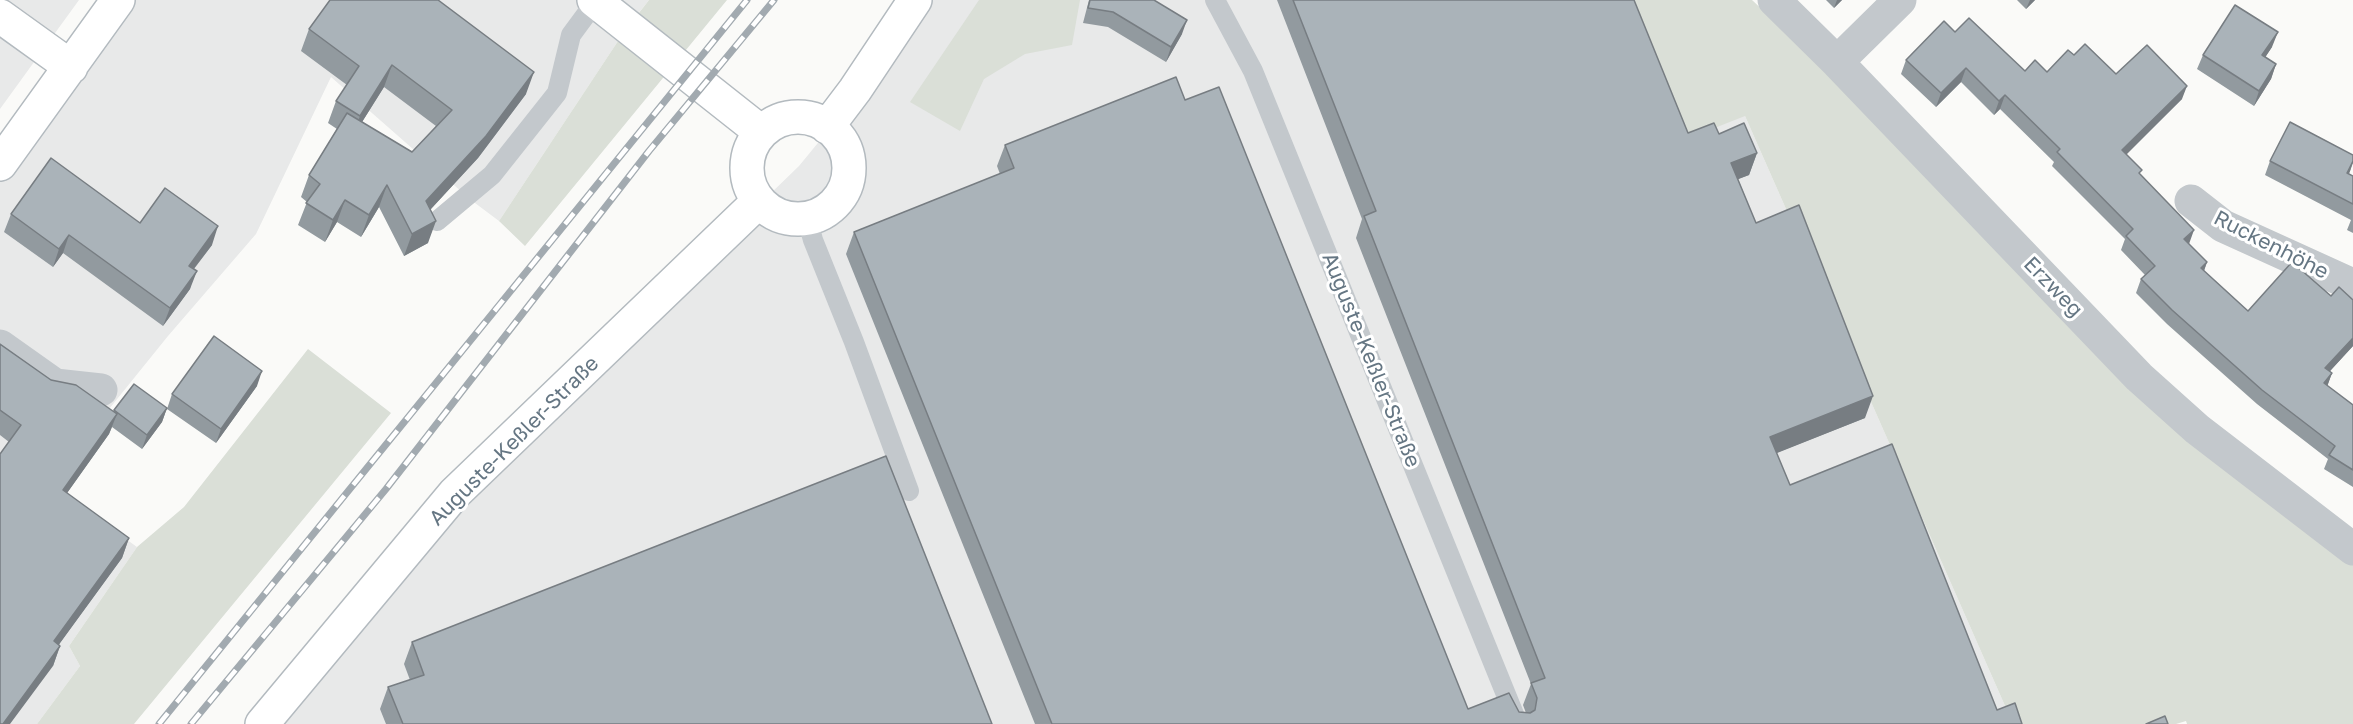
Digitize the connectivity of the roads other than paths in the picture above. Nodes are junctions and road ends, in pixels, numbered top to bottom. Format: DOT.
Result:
graph roads {
  1 [pos="118,0"];
  2 [pos="915,0"];
  3 [pos="1215,0"];
  4 [pos="1774,0"];
  5 [pos="1900,0"];
  6 [pos="595,1"];
  7 [pos="0,16"];
  8 [pos="1837,62"];
  9 [pos="71,67"];
  10 [pos="827,127"];
  11 [pos="761,132"];
  12 [pos="0,164"];
  13 [pos="759,201"];
  14 [pos="2191,201"];
  15 [pos="807,218"];
  16 [pos="437,221"];
  17 [pos="2353,285"];
  18 [pos="0,346"];
  19 [pos="101,390"];
  20 [pos="909,491"];
  21 [pos="2353,549"];
  22 [pos="262,724"];
  23 [pos="1518,724"];
  1 -- 9 [label="street"];
  2 -- 10 [label="street"];
  3 -- 23 [label="lane, Auguste-Keßler-Straße"];
  4 -- 8 [label="street, Erzweg"];
  5 -- 8 [label="street"];
  6 -- 11 [label="street"];
  6 -- 16 [label="lane"];
  7 -- 9 [label="street"];
  8 -- 21 [label="street, Erzweg"];
  9 -- 12 [label="street"];
  10 -- 11 [label="street"];
  10 -- 15 [label="street"];
  11 -- 13 [label="street"];
  13 -- 15 [label="street"];
  13 -- 22 [label="street, Auguste-Keßler-Straße"];
  14 -- 17 [label="street, Ruckenhöhe"];
  15 -- 20 [label="lane"];
  18 -- 19 [label="street"];
}
